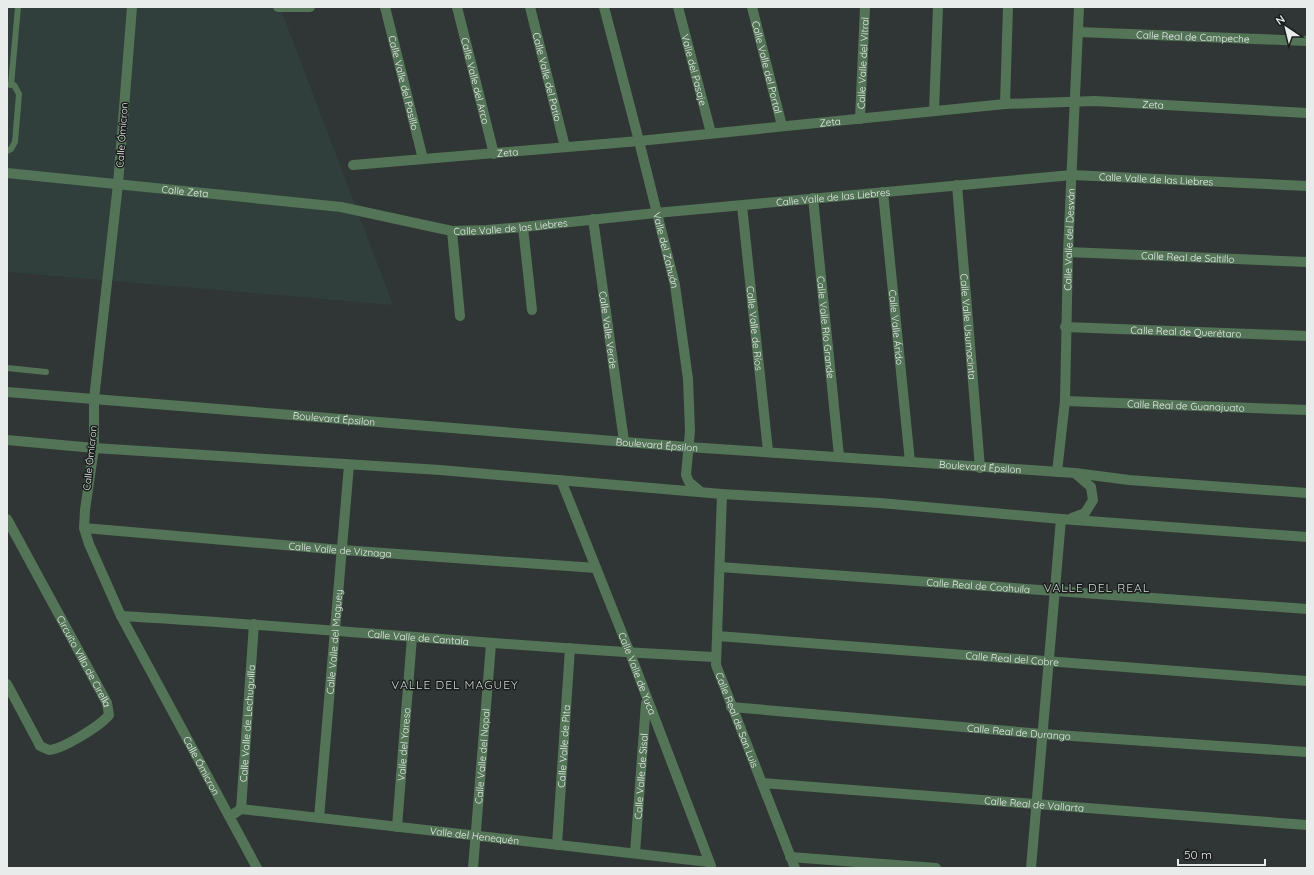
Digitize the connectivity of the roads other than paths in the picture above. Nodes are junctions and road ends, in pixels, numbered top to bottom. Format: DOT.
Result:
graph roads {
  1 [pos="18,7"];
  2 [pos="132,7"];
  3 [pos="278,7"];
  4 [pos="310,7"];
  5 [pos="385,7"];
  6 [pos="458,7"];
  7 [pos="530,7"];
  8 [pos="604,7"];
  9 [pos="678,7"];
  10 [pos="752,7"];
  11 [pos="865,7"];
  12 [pos="938,7"];
  13 [pos="1008,7"];
  14 [pos="1079,7"];
  15 [pos="1078,32"];
  16 [pos="1307,41"];
  17 [pos="9,84"];
  18 [pos="1075,102"];
  19 [pos="1005,104"];
  20 [pos="934,111"];
  21 [pos="1307,113"];
  22 [pos="860,119"];
  23 [pos="782,126"];
  24 [pos="711,133"];
  25 [pos="639,141"];
  26 [pos="565,147"];
  27 [pos="7,151"];
  28 [pos="494,154"];
  29 [pos="422,159"];
  30 [pos="353,165"];
  31 [pos="7,173"];
  32 [pos="1072,175"];
  33 [pos="118,184"];
  34 [pos="957,185"];
  35 [pos="1307,186"];
  36 [pos="883,192"];
  37 [pos="813,198"];
  38 [pos="742,206"];
  39 [pos="362,210"];
  40 [pos="656,213"];
  41 [pos="593,220"];
  42 [pos="523,227"];
  43 [pos="452,231"];
  44 [pos="1068,252"];
  45 [pos="1307,262"];
  46 [pos="532,310"];
  47 [pos="460,316"];
  48 [pos="1066,327"];
  49 [pos="1307,336"];
  50 [pos="7,368"];
  51 [pos="46,372"];
  52 [pos="7,392"];
  53 [pos="94,399"];
  54 [pos="1065,401"];
  55 [pos="1307,410"];
  56 [pos="7,440"];
  57 [pos="624,441"];
  58 [pos="688,447"];
  59 [pos="94,448"];
  60 [pos="768,451"];
  61 [pos="839,456"];
  62 [pos="910,462"];
  63 [pos="349,465"];
  64 [pos="980,468"];
  65 [pos="1057,472"];
  66 [pos="1075,473"];
  67 [pos="561,480"];
  68 [pos="701,492"];
  69 [pos="1307,493"];
  70 [pos="722,494"];
  71 [pos="1064,519"];
  72 [pos="7,520"];
  73 [pos="84,528"];
  74 [pos="1307,537"];
  75 [pos="342,550"];
  76 [pos="720,567"];
  77 [pos="596,568"];
  78 [pos="1054,592"];
  79 [pos="1307,609"];
  80 [pos="121,616"];
  81 [pos="254,624"];
  82 [pos="334,630"];
  83 [pos="717,636"];
  84 [pos="412,637"];
  85 [pos="491,644"];
  86 [pos="570,648"];
  87 [pos="630,654"];
  88 [pos="715,658"];
  89 [pos="1049,661"];
  90 [pos="1307,681"];
  91 [pos="7,684"];
  92 [pos="647,699"];
  93 [pos="731,707"];
  94 [pos="1043,734"];
  95 [pos="1307,752"];
  96 [pos="762,783"];
  97 [pos="1037,804"];
  98 [pos="240,809"];
  99 [pos="229,818"];
  100 [pos="319,818"];
  101 [pos="1307,825"];
  102 [pos="397,827"];
  103 [pos="476,836"];
  104 [pos="557,845"];
  105 [pos="635,852"];
  106 [pos="790,857"];
  107 [pos="710,865"];
  108 [pos="257,868"];
  109 [pos="473,868"];
  110 [pos="794,868"];
  111 [pos="936,868"];
  112 [pos="1031,868"];
  1 -- 17 [label="lane"];
  2 -- 33 [label="street, Calle Ómicron"];
  3 -- 4 [label="street"];
  5 -- 29 [label="street, Calle Valle del Pasillo"];
  6 -- 28 [label="street, Calle Valle del Arco"];
  7 -- 26 [label="street, Calle Valle del Patio"];
  8 -- 25 [label="street, Valle del Zahuán"];
  9 -- 24 [label="street, Valle del Pasaje"];
  10 -- 23 [label="street, Calle Valle del Portal"];
  11 -- 22 [label="street, Calle Valle del Vitral"];
  12 -- 20 [label="street"];
  13 -- 19 [label="street"];
  14 -- 15 [label="street, Calle Valle del Desván"];
  15 -- 16 [label="street, Calle Real de Campeche"];
  15 -- 18 [label="street, Calle Valle del Desván"];
  17 -- 27 [label="lane"];
  18 -- 19 [label="street, Zeta"];
  18 -- 21 [label="street, Zeta"];
  18 -- 32 [label="street, Calle Valle del Desván"];
  19 -- 20 [label="street, Zeta"];
  20 -- 22 [label="street, Zeta"];
  22 -- 23 [label="street, Zeta"];
  23 -- 24 [label="street, Zeta"];
  24 -- 25 [label="street, Zeta"];
  25 -- 26 [label="street, Zeta"];
  25 -- 40 [label="street, Valle del Zahuán"];
  26 -- 28 [label="street, Zeta"];
  28 -- 29 [label="street, Zeta"];
  29 -- 30 [label="street, Zeta"];
  31 -- 33 [label="street, Calle Zeta"];
  32 -- 34 [label="street, Calle Valle de las Liebres"];
  32 -- 35 [label="street, Calle Valle de las Liebres"];
  32 -- 44 [label="street, Calle Valle del Desván"];
  33 -- 39 [label="street, Calle Zeta"];
  33 -- 53 [label="street, Calle Ómicron"];
  34 -- 36 [label="street, Calle Valle de las Liebres"];
  34 -- 64 [label="street, Calle Valle Usumacinta"];
  36 -- 37 [label="street, Calle Valle de las Liebres"];
  36 -- 62 [label="street, Calle Valle Árido"];
  37 -- 38 [label="street, Calle Valle de las Liebres"];
  37 -- 61 [label="street, Calle Valle Río Grande"];
  38 -- 40 [label="street, Calle Valle de las Liebres"];
  38 -- 60 [label="street, Calle Valle de Ríos"];
  39 -- 43 [label="street, Calle Valle de las Liebres"];
  40 -- 41 [label="street, Calle Valle de las Liebres"];
  40 -- 58 [label="street, Valle del Zahuán"];
  41 -- 42 [label="street, Calle Valle de las Liebres"];
  41 -- 57 [label="street, Calle Valle Verde"];
  42 -- 43 [label="street, Calle Valle de las Liebres"];
  42 -- 46 [label="street"];
  43 -- 47 [label="street"];
  44 -- 45 [label="street, Calle Real de Saltillo"];
  44 -- 48 [label="street, Calle Valle del Desván"];
  48 -- 49 [label="street, Calle Real de Querétaro"];
  48 -- 54 [label="street, Calle Valle del Desván"];
  50 -- 51 [label="lane"];
  52 -- 53 [label="street, Boulevard Épsilon"];
  53 -- 57 [label="street, Boulevard Épsilon"];
  53 -- 59 [label="street, Calle Ómicron"];
  54 -- 55 [label="street, Calle Real de Guanajuato"];
  54 -- 65 [label="street, Calle Valle del Desván"];
  56 -- 59 [label="street"];
  57 -- 58 [label="street, Boulevard Épsilon"];
  58 -- 60 [label="street, Boulevard Épsilon"];
  58 -- 68 [label="street, Valle del Zahuán"];
  59 -- 63 [label="street"];
  59 -- 73 [label="street, Calle Ómicron"];
  60 -- 61 [label="street, Boulevard Épsilon"];
  61 -- 62 [label="street, Boulevard Épsilon"];
  62 -- 64 [label="street, Boulevard Épsilon"];
  63 -- 67 [label="street"];
  63 -- 75 [label="street, Calle Valle del Maguey"];
  64 -- 65 [label="street, Boulevard Épsilon"];
  65 -- 66 [label="street, Boulevard Épsilon"];
  66 -- 69 [label="street, Boulevard Épsilon"];
  66 -- 71 [label="street"];
  67 -- 68 [label="street"];
  67 -- 77 [label="street, Calle Valle de Yuca"];
  68 -- 70 [label="street"];
  70 -- 71 [label="street"];
  70 -- 76 [label="street, Calle Real de San Luis"];
  71 -- 74 [label="street"];
  71 -- 78 [label="street"];
  72 -- 91 [label="street, Circuito Villa de Cirella"];
  73 -- 75 [label="street, Calle Valle de Viznaga"];
  73 -- 80 [label="street, Calle Ómicron"];
  75 -- 77 [label="street, Calle Valle de Viznaga"];
  75 -- 82 [label="street, Calle Valle del Maguey"];
  76 -- 78 [label="street, Calle Real de Coahuila"];
  76 -- 83 [label="street, Calle Real de San Luis"];
  77 -- 87 [label="street, Calle Valle de Yuca"];
  78 -- 79 [label="street, Calle Real de Coahuila"];
  78 -- 89 [label="street"];
  80 -- 81 [label="street, Calle Valle de Cantala"];
  80 -- 99 [label="street, Calle Ómicron"];
  81 -- 82 [label="street, Calle Valle de Cantala"];
  81 -- 98 [label="street, Calle Valle de Lechuguilla"];
  82 -- 84 [label="street, Calle Valle de Cantala"];
  82 -- 100 [label="street, Calle Valle del Maguey"];
  83 -- 88 [label="street, Calle Real de San Luis"];
  83 -- 89 [label="street, Calle Real del Cobre"];
  84 -- 85 [label="street, Calle Valle de Cantala"];
  84 -- 102 [label="street, Valle del Yareso"];
  85 -- 86 [label="street, Calle Valle de Cantala"];
  85 -- 103 [label="street, Calle Valle del Nopal"];
  86 -- 87 [label="street, Calle Valle de Cantala"];
  86 -- 104 [label="street, Calle Valle de Pita"];
  87 -- 88 [label="street, Calle Valle de Cantala"];
  87 -- 92 [label="street, Calle Valle de Yuca"];
  88 -- 93 [label="street, Calle Real de San Luis"];
  89 -- 90 [label="street, Calle Real del Cobre"];
  89 -- 94 [label="street"];
  92 -- 105 [label="street, Calle Valle de Sisal"];
  92 -- 107 [label="street, Calle Valle de Yuca"];
  93 -- 94 [label="street, Calle Real de Durango"];
  93 -- 96 [label="street, Calle Real de San Luis"];
  94 -- 95 [label="street, Calle Real de Durango"];
  94 -- 97 [label="street"];
  96 -- 97 [label="street, Calle Real de Vallarta"];
  96 -- 106 [label="street, Calle Real de San Luis"];
  97 -- 101 [label="street, Calle Real de Vallarta"];
  97 -- 112 [label="street"];
  98 -- 99 [label="street"];
  98 -- 100 [label="street, Valle del Henequén"];
  99 -- 108 [label="street, Calle Ómicron"];
  100 -- 102 [label="street, Valle del Henequén"];
  102 -- 103 [label="street, Valle del Henequén"];
  103 -- 104 [label="street, Valle del Henequén"];
  103 -- 109 [label="street, Calle Valle del Nopal"];
  104 -- 105 [label="street, Valle del Henequén"];
  105 -- 107 [label="street, Valle del Henequén"];
  106 -- 110 [label="street, Calle Real de San Luis"];
  106 -- 111 [label="street"];
}
